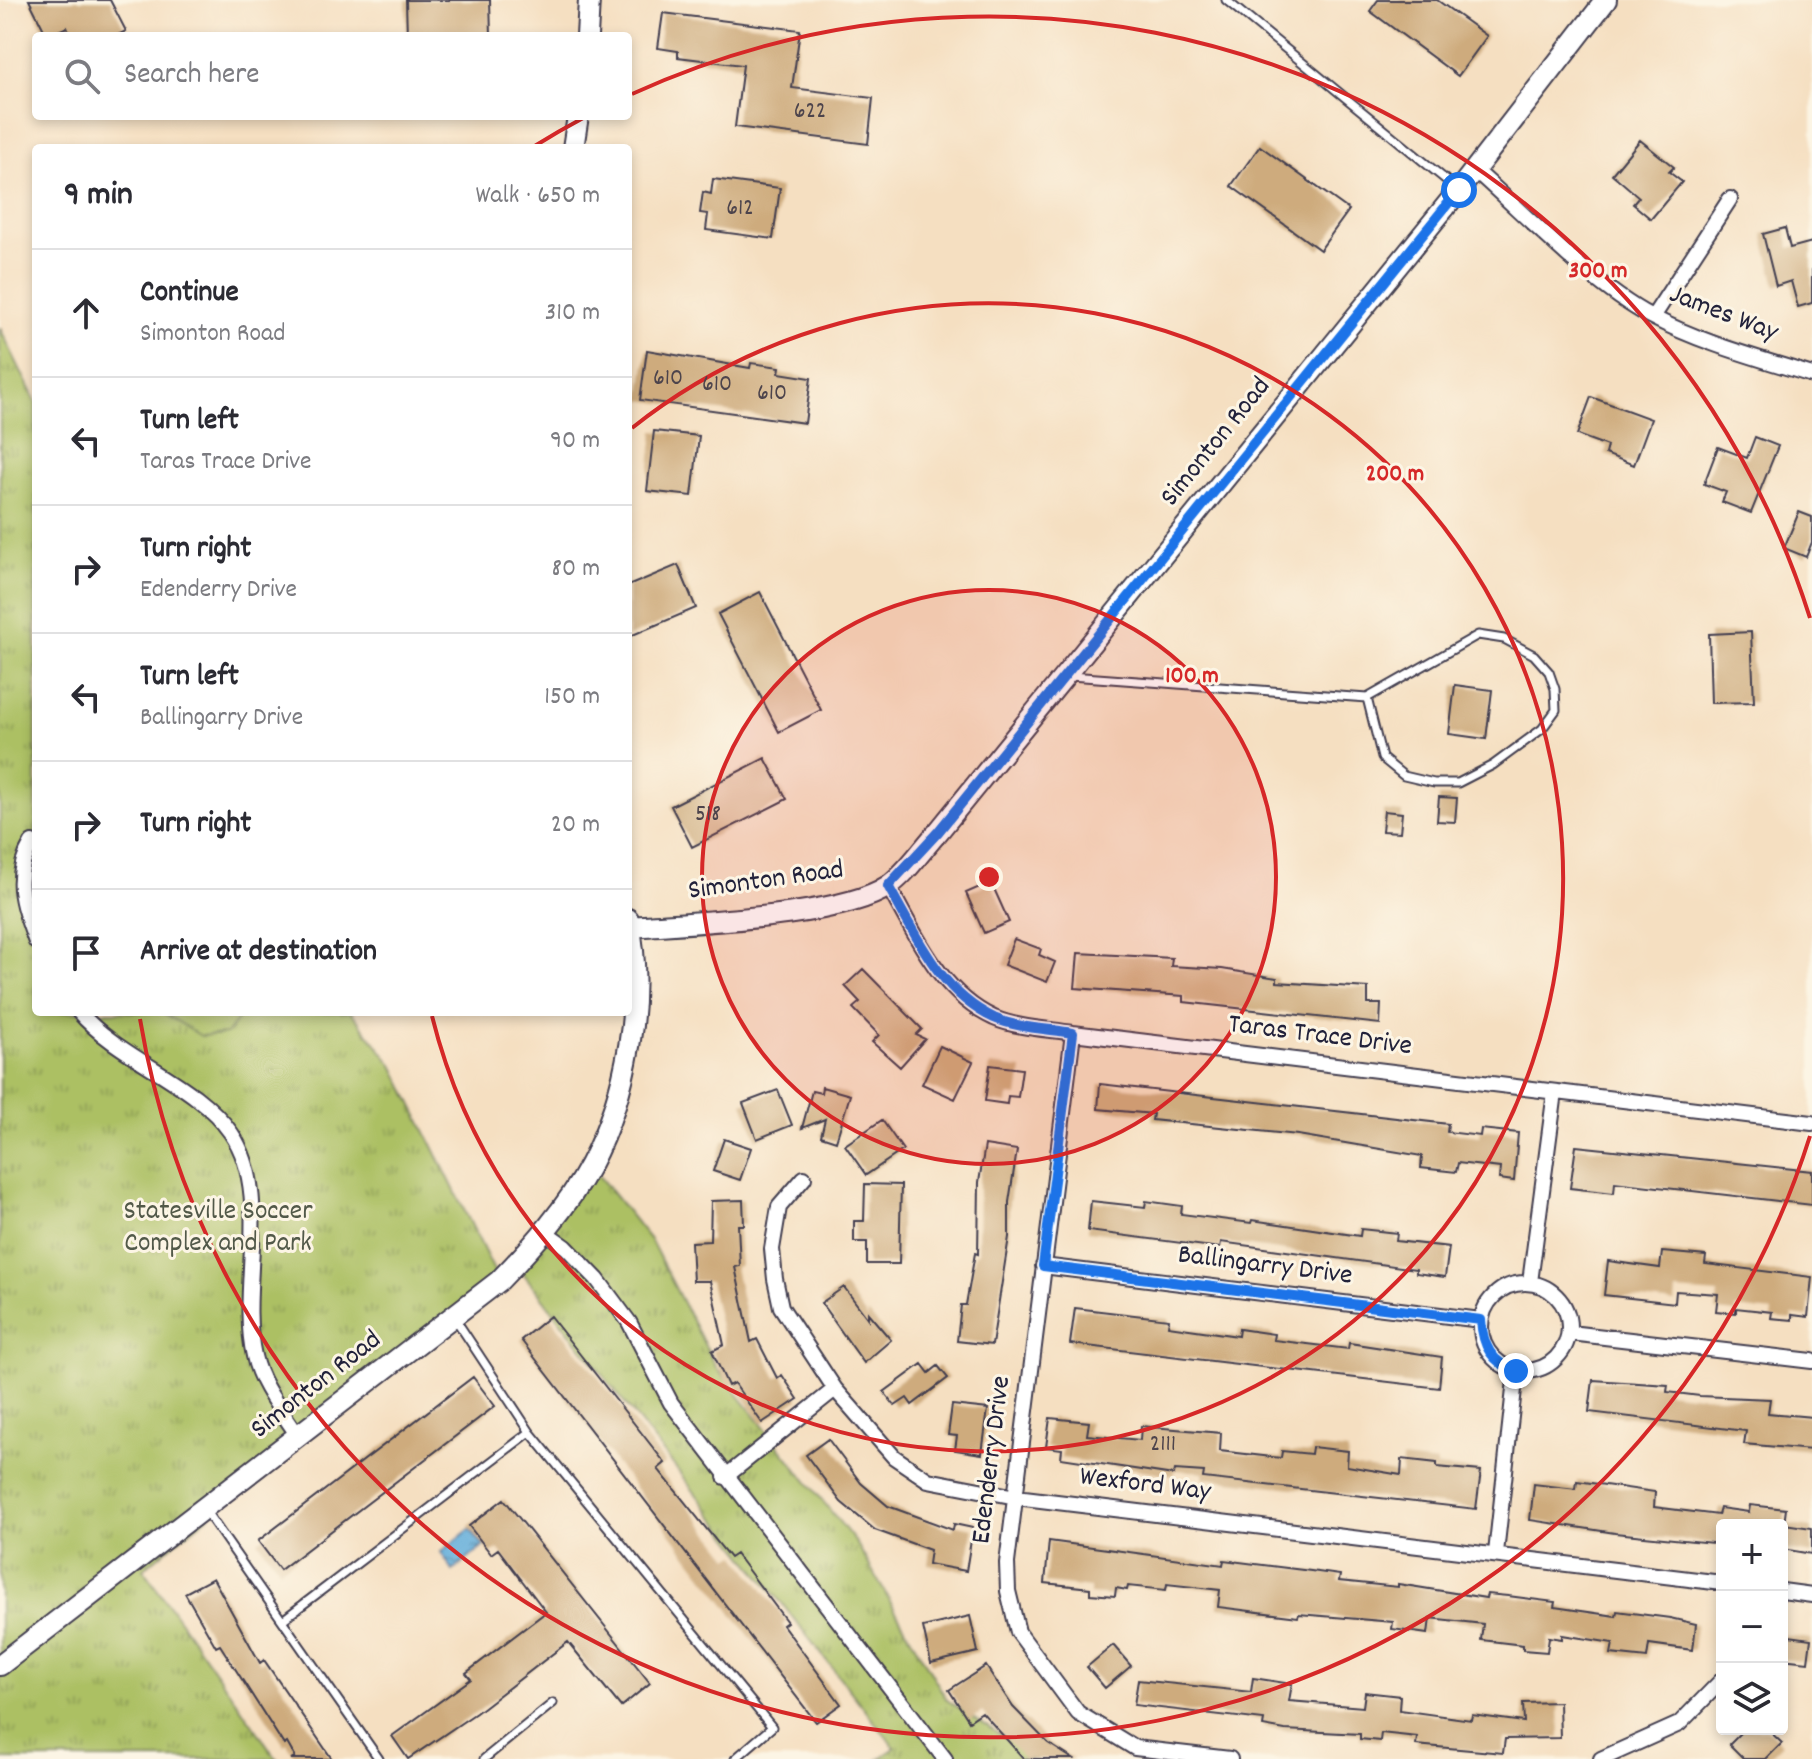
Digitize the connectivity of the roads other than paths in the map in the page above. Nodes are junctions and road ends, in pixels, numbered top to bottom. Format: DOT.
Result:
graph roads {
  1 [pos="589,0"];
  2 [pos="1226,0"];
  3 [pos="1606,0"];
  4 [pos="587,32"];
  5 [pos="577,120"];
  6 [pos="574,144"];
  7 [pos="1475,170"];
  8 [pos="1459,190"];
  9 [pos="1730,199"];
  10 [pos="1653,317"];
  11 [pos="1812,375"];
  12 [pos="1064,675"];
  13 [pos="1367,698"];
  14 [pos="32,843"];
  15 [pos="888,886"];
  16 [pos="632,923"];
  17 [pos="32,931"];
  18 [pos="83,1016"];
  19 [pos="632,1016"];
  20 [pos="1073,1033"];
  21 [pos="1555,1092"];
  22 [pos="1812,1123"];
  23 [pos="804,1178"];
  24 [pos="545,1232"];
  25 [pos="1043,1266"];
  26 [pos="1530,1282"];
  27 [pos="454,1316"];
  28 [pos="1481,1320"];
  29 [pos="1570,1333"];
  30 [pos="1812,1361"];
  31 [pos="1516,1371"];
  32 [pos="835,1389"];
  33 [pos="530,1432"];
  34 [pos="298,1436"];
  35 [pos="725,1477"];
  36 [pos="1016,1497"];
  37 [pos="204,1508"];
  38 [pos="1496,1553"];
  39 [pos="1716,1582"];
  40 [pos="1788,1592"];
  41 [pos="1812,1595"];
  42 [pos="284,1619"];
  43 [pos="3,1663"];
  44 [pos="1716,1686"];
  45 [pos="553,1703"];
  46 [pos="379,1759"];
  47 [pos="484,1759"];
  48 [pos="735,1759"];
  49 [pos="945,1759"];
  50 [pos="1230,1759"];
  51 [pos="1601,1759"];
  1 -- 4 [label="street"];
  2 -- 8 [label="lane"];
  3 -- 7 [label="street, Simonton Road"];
  5 -- 6 [label="street"];
  7 -- 8 [label="street, Simonton Road"];
  7 -- 10 [label="street, James Way"];
  8 -- 12 [label="street, Simonton Road"];
  9 -- 10 [label="street"];
  10 -- 11 [label="street, James Way"];
  12 -- 13 [label="lane"];
  12 -- 15 [label="street, Simonton Road"];
  13 -- 13 [label="lane"];
  14 -- 17 [label="street"];
  15 -- 16 [label="street, Simonton Road"];
  15 -- 20 [label="street, Taras Trace Drive"];
  18 -- 34 [label="street"];
  19 -- 24 [label="street, Simonton Road"];
  20 -- 21 [label="street, Taras Trace Drive"];
  20 -- 25 [label="street, Edenderry Drive"];
  21 -- 22 [label="street, Taras Trace Drive"];
  21 -- 26 [label="street"];
  23 -- 32 [label="street, Wexford Way"];
  24 -- 27 [label="street, Simonton Road"];
  24 -- 35 [label="street"];
  25 -- 28 [label="street, Ballingarry Drive"];
  25 -- 36 [label="street, Edenderry Drive"];
  26 -- 28 [label="street"];
  26 -- 29 [label="street"];
  27 -- 33 [label="lane"];
  27 -- 34 [label="street, Simonton Road"];
  28 -- 31 [label="street"];
  29 -- 30 [label="street"];
  29 -- 31 [label="street"];
  31 -- 38 [label="street"];
  32 -- 35 [label="street"];
  32 -- 36 [label="street, Wexford Way"];
  33 -- 42 [label="lane"];
  33 -- 48 [label="lane"];
  34 -- 37 [label="street, Simonton Road"];
  35 -- 49 [label="street"];
  36 -- 38 [label="street, Wexford Way"];
  36 -- 50 [label="street, Edenderry Drive"];
  37 -- 42 [label="lane"];
  37 -- 43 [label="street, Simonton Road"];
  38 -- 39 [label="street, Wexford Way"];
  40 -- 41 [label="street"];
  42 -- 46 [label="lane"];
  44 -- 51 [label="street"];
  45 -- 47 [label="lane"];
}
